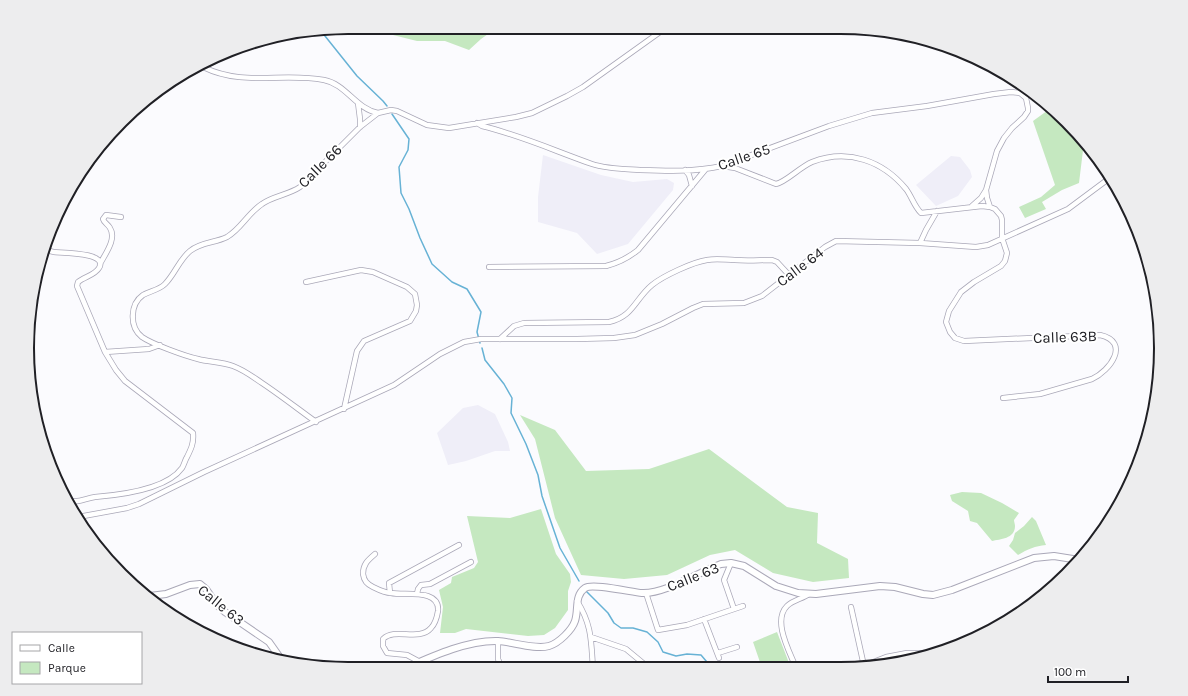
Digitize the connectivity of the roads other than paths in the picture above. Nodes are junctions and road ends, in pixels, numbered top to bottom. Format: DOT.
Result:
graph roads {
  1 [pos="657,34"];
  2 [pos="206,68"];
  3 [pos="358,103"];
  4 [pos="378,113"];
  5 [pos="477,123"];
  6 [pos="360,127"];
  7 [pos="722,166"];
  8 [pos="685,170"];
  9 [pos="705,170"];
  10 [pos="1106,181"];
  11 [pos="692,186"];
  12 [pos="986,190"];
  13 [pos="972,207"];
  14 [pos="990,207"];
  15 [pos="937,212"];
  16 [pos="121,217"];
  17 [pos="1002,238"];
  18 [pos="920,243"];
  19 [pos="50,250"];
  20 [pos="100,264"];
  21 [pos="489,267"];
  22 [pos="789,275"];
  23 [pos="306,282"];
  24 [pos="500,339"];
  25 [pos="160,345"];
  26 [pos="105,352"];
  27 [pos="1003,398"];
  28 [pos="344,409"];
  29 [pos="316,422"];
  30 [pos="74,502"];
  31 [pos="83,516"];
  32 [pos="459,545"];
  33 [pos="375,554"];
  34 [pos="1072,559"];
  35 [pos="471,562"];
  36 [pos="731,563"];
  37 [pos="390,593"];
  38 [pos="646,593"];
  39 [pos="417,594"];
  40 [pos="809,594"];
  41 [pos="155,595"];
  42 [pos="577,601"];
  43 [pos="743,606"];
  44 [pos="851,607"];
  45 [pos="734,609"];
  46 [pos="704,620"];
  47 [pos="591,637"];
  48 [pos="498,642"];
  49 [pos="737,647"];
  50 [pos="276,653"];
  51 [pos="913,653"];
  52 [pos="885,658"];
  53 [pos="863,661"];
  54 [pos="413,662"];
  55 [pos="427,662"];
  56 [pos="499,662"];
  57 [pos="593,662"];
  58 [pos="642,662"];
  59 [pos="794,662"];
  1 -- 5 [label="street"];
  2 -- 3 [label="street"];
  3 -- 4 [label="street"];
  3 -- 6 [label="street"];
  4 -- 5 [label="street"];
  4 -- 6 [label="street, Calle 66"];
  5 -- 8 [label="street, Calle 65"];
  6 -- 25 [label="street, Calle 66"];
  7 -- 9 [label="street, Calle 65"];
  7 -- 12 [label="street, Calle 65"];
  7 -- 15 [label="street"];
  8 -- 9 [label="street, Calle 65"];
  8 -- 11 [label="street"];
  9 -- 11 [label="street"];
  10 -- 17 [label="street, Calle 64"];
  11 -- 21 [label="street"];
  12 -- 13 [label="street"];
  12 -- 14 [label="street"];
  13 -- 14 [label="street"];
  13 -- 15 [label="street"];
  14 -- 17 [label="street"];
  15 -- 18 [label="street"];
  16 -- 20 [label="street"];
  17 -- 18 [label="street, Calle 64"];
  17 -- 27 [label="street, Calle 63B"];
  18 -- 22 [label="street, Calle 64"];
  19 -- 20 [label="street"];
  20 -- 26 [label="street"];
  22 -- 24 [label="street, Calle 64"];
  22 -- 24 [label="street"];
  23 -- 28 [label="street"];
  24 -- 28 [label="street, Calle 64"];
  25 -- 26 [label="street"];
  25 -- 29 [label="street, Calle 66"];
  26 -- 30 [label="street"];
  28 -- 29 [label="street, Calle 64"];
  29 -- 31 [label="street, Calle 64"];
  32 -- 37 [label="street"];
  33 -- 37 [label="street"];
  34 -- 40 [label="main road, Calle 63"];
  35 -- 39 [label="street"];
  36 -- 38 [label="main road, Calle 63"];
  36 -- 40 [label="main road, Calle 63"];
  36 -- 45 [label="street"];
  37 -- 39 [label="street"];
  38 -- 42 [label="main road, Calle 63"];
  38 -- 46 [label="street"];
  39 -- 54 [label="street"];
  40 -- 59 [label="street"];
  41 -- 50 [label="main road, Calle 63"];
  42 -- 47 [label="street"];
  42 -- 48 [label="main road"];
  43 -- 45 [label="street"];
  44 -- 53 [label="street"];
  45 -- 46 [label="street"];
  46 -- 49 [label="street"];
  47 -- 57 [label="street"];
  47 -- 58 [label="street"];
  48 -- 55 [label="main road"];
  48 -- 56 [label="street"];
  51 -- 52 [label="street"];
}
